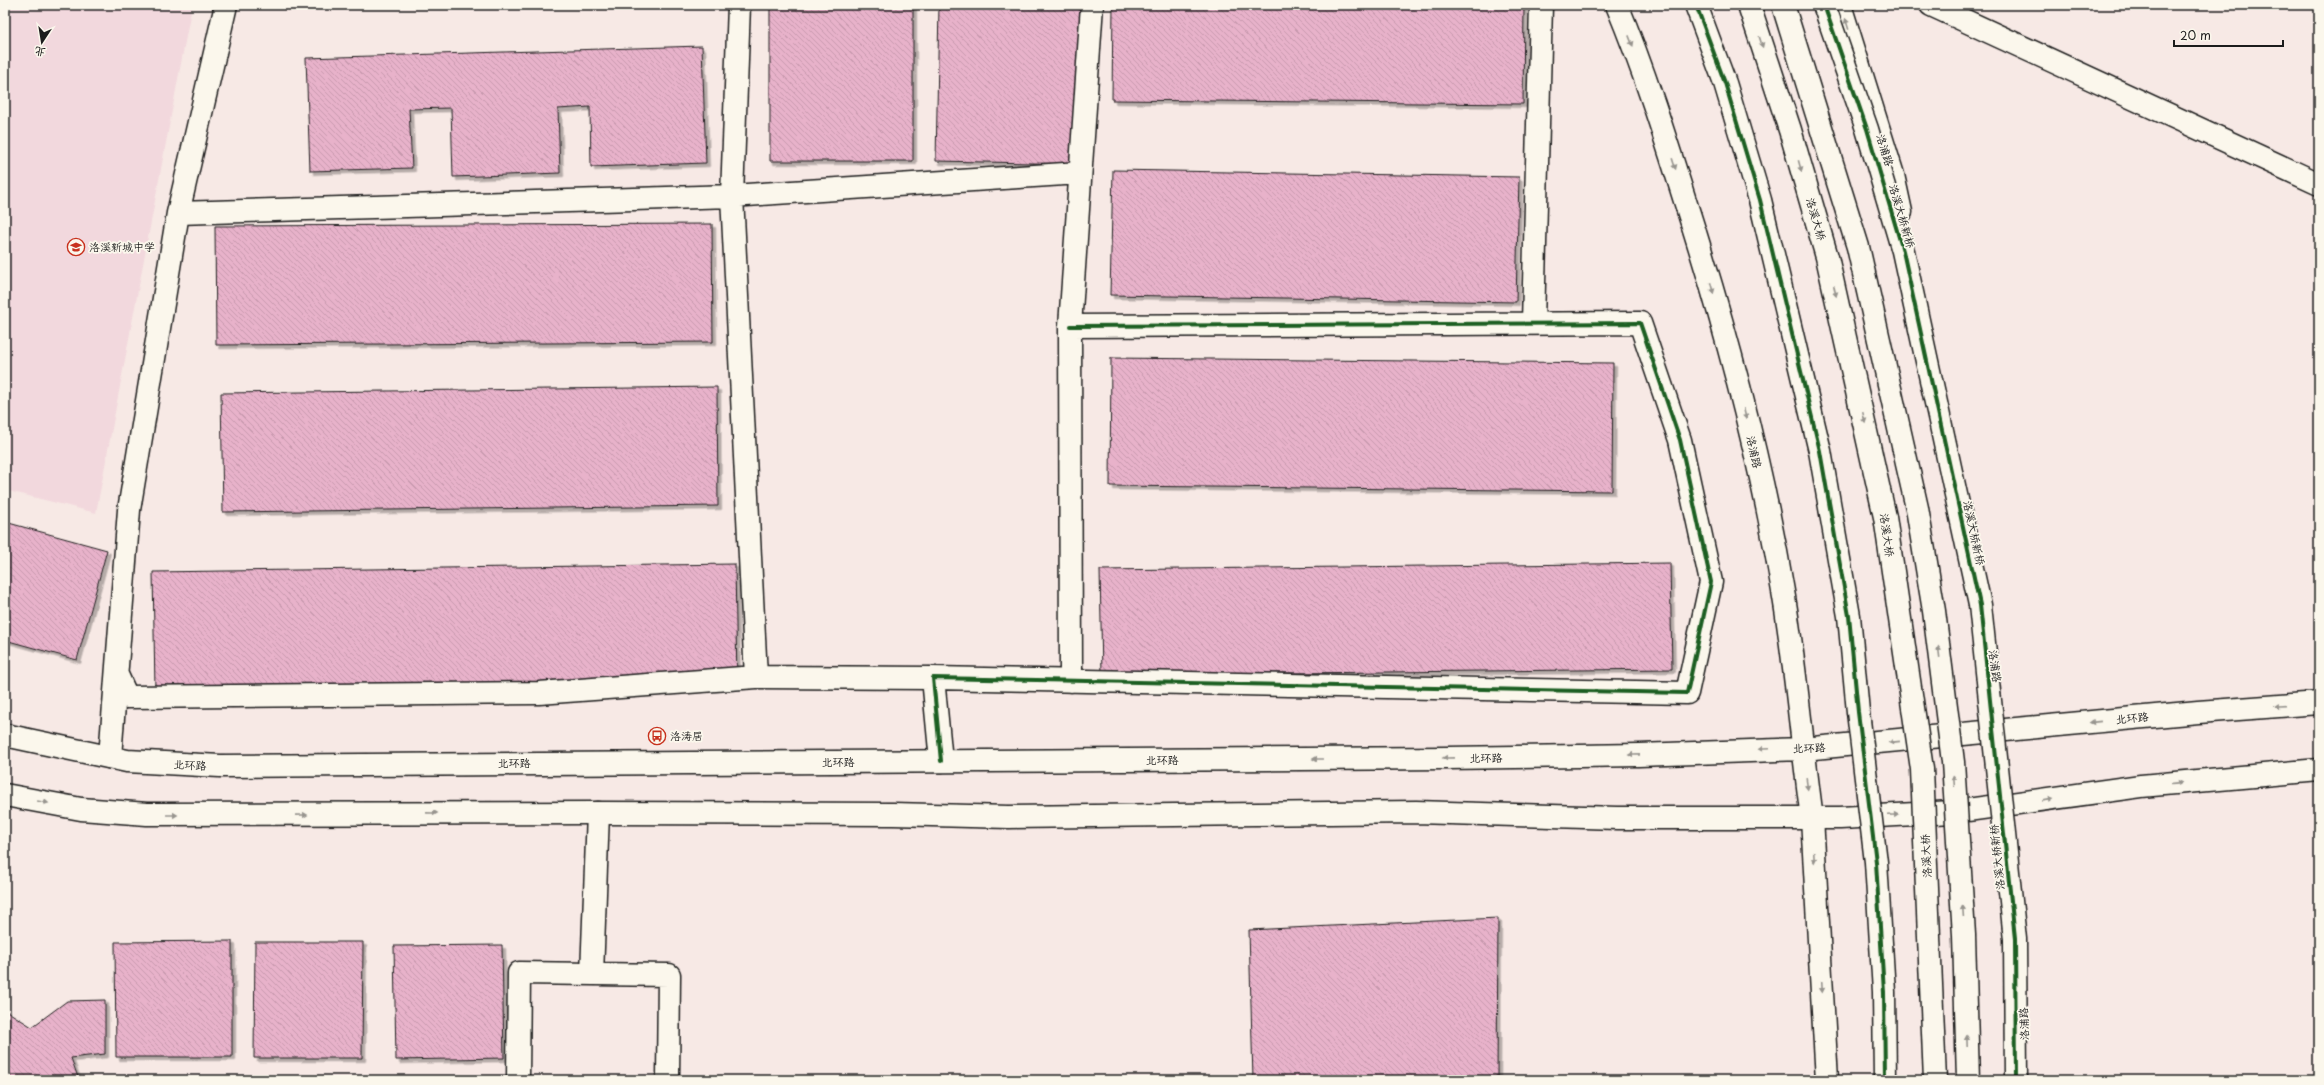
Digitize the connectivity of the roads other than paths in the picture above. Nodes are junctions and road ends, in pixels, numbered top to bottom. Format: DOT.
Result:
graph roads {
  1 [pos="226,5"];
  2 [pos="739,5"];
  3 [pos="1092,5"];
  4 [pos="1541,5"];
  5 [pos="1617,5"];
  6 [pos="1696,5"];
  7 [pos="1749,5"];
  8 [pos="1783,5"];
  9 [pos="1824,5"];
  10 [pos="1840,5"];
  11 [pos="1931,5"];
  12 [pos="1080,173"];
  13 [pos="2319,184"];
  14 [pos="732,196"];
  15 [pos="178,213"];
  16 [pos="1533,323"];
  17 [pos="1070,326"];
  18 [pos="117,675"];
  19 [pos="756,677"];
  20 [pos="933,678"];
  21 [pos="1071,681"];
  22 [pos="2319,704"];
  23 [pos="2002,731"];
  24 [pos="5,735"];
  25 [pos="1802,749"];
  26 [pos="110,757"];
  27 [pos="941,761"];
  28 [pos="2319,770"];
  29 [pos="5,795"];
  30 [pos="2009,804"];
  31 [pos="598,813"];
  32 [pos="1812,818"];
  33 [pos="592,974"];
  34 [pos="518,1080"];
  35 [pos="668,1080"];
  36 [pos="1827,1080"];
  37 [pos="1884,1080"];
  38 [pos="1935,1080"];
  39 [pos="1968,1080"];
  40 [pos="2016,1080"];
  41 [pos="2026,1080"];
  1 -- 15 [label="main road"];
  2 -- 14 [label="main road"];
  3 -- 12 [label="main road"];
  4 -- 16 [label="main road"];
  5 -- 25 [label="main road, 洛浦路, one-way"];
  6 -- 37 [label="main road, bridge"];
  7 -- 38 [label="main road, 洛溪大桥, one-way, bridge"];
  39 -- 8 [label="main road, one-way, bridge"];
  9 -- 40 [label="main road, 洛溪大桥新桥, bridge"];
  23 -- 10 [label="main road, 洛浦路, one-way"];
  11 -- 13 [label="main road"];
  12 -- 14 [label="main road"];
  12 -- 17 [label="main road"];
  14 -- 15 [label="main road"];
  14 -- 19 [label="main road"];
  15 -- 18 [label="main road"];
  16 -- 17 [label="main road"];
  16 -- 21 [label="main road"];
  17 -- 21 [label="main road"];
  18 -- 19 [label="main road"];
  18 -- 26 [label="main road"];
  19 -- 20 [label="main road"];
  20 -- 21 [label="main road"];
  20 -- 27 [label="main road"];
  22 -- 23 [label="main road, 北环路, one-way"];
  23 -- 25 [label="main road, 北环路, one-way"];
  23 -- 30 [label="main road, 洛浦路"];
  24 -- 26 [label="main road, 北环路"];
  25 -- 27 [label="main road, 北环路, one-way"];
  25 -- 32 [label="main road, 洛浦路, one-way"];
  26 -- 27 [label="main road, 北环路"];
  30 -- 28 [label="main road, one-way"];
  29 -- 31 [label="main road, one-way"];
  32 -- 30 [label="main road, one-way"];
  30 -- 41 [label="main road, 洛浦路"];
  31 -- 32 [label="main road"];
  31 -- 33 [label="main road"];
  32 -- 36 [label="main road, 洛浦路, one-way"];
  33 -- 34 [label="main road"];
  33 -- 35 [label="main road"];
}
